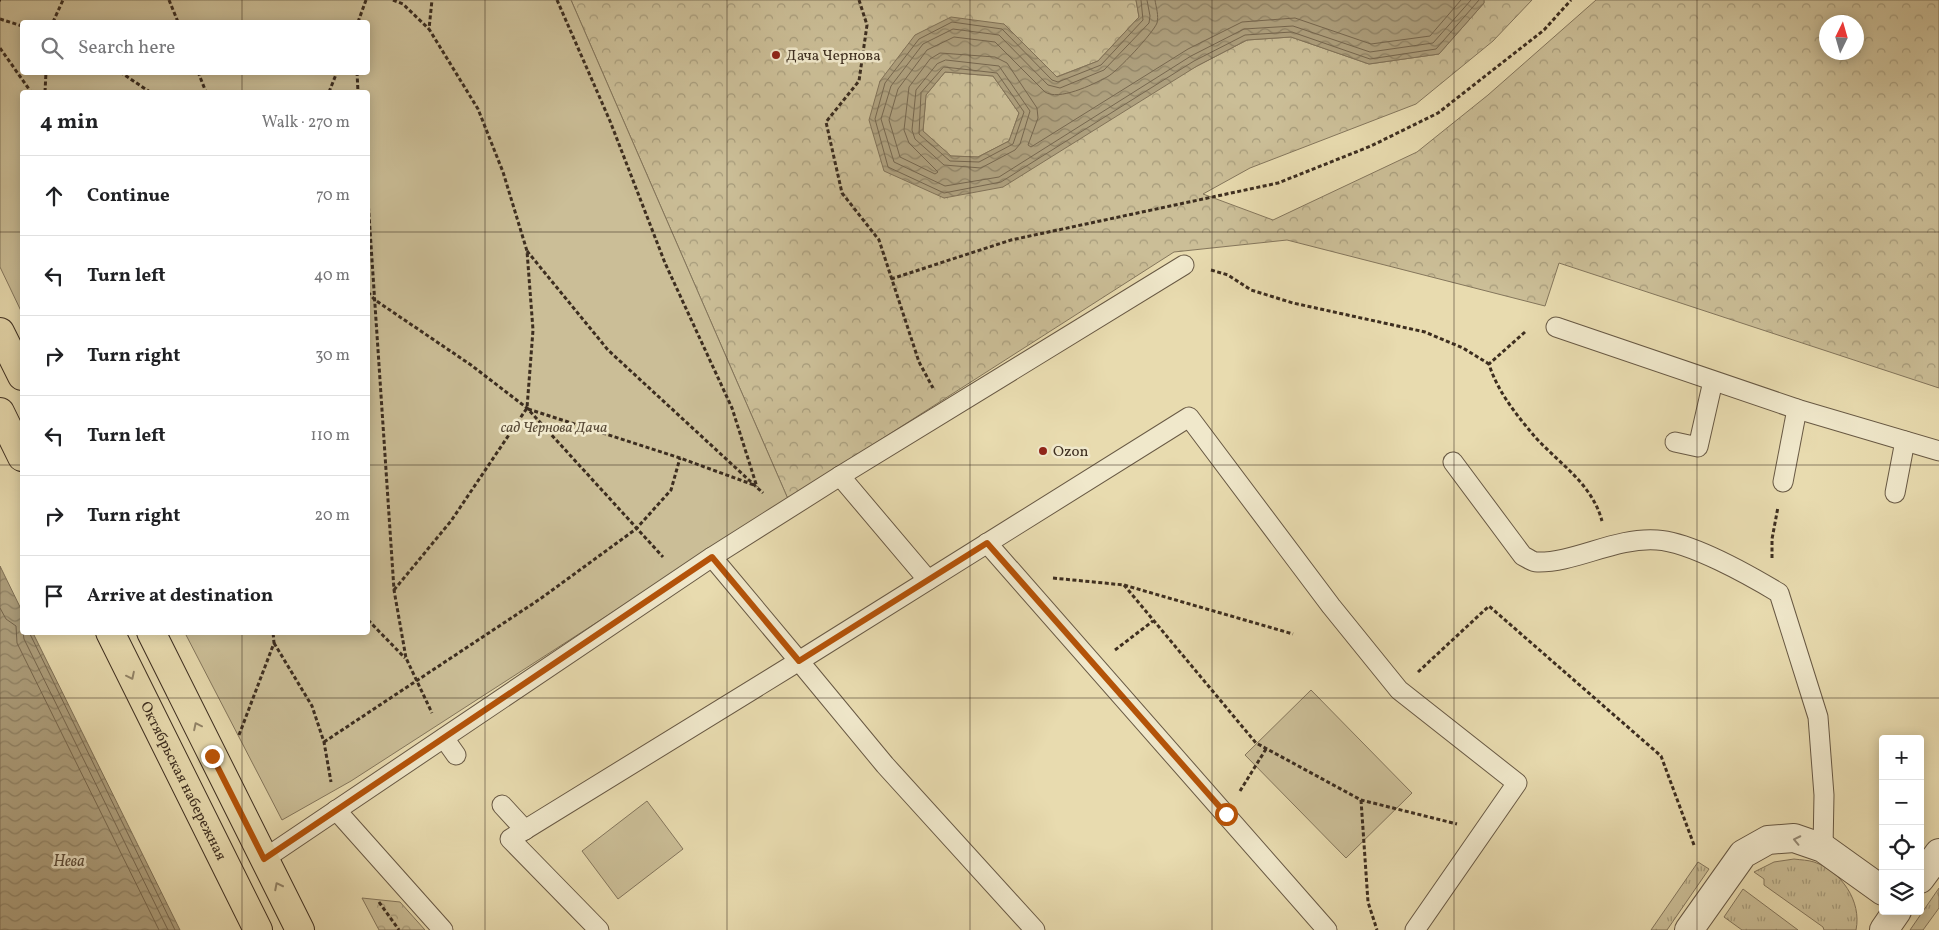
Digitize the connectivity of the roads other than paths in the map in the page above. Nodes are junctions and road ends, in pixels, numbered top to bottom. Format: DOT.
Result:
graph roads {
  1 [pos="1184,265"];
  2 [pos="1556,326"];
  3 [pos="0,332"];
  4 [pos="20,372"];
  5 [pos="1713,381"];
  6 [pos="1797,409"];
  7 [pos="0,412"];
  8 [pos="1905,441"];
  9 [pos="1675,442"];
  10 [pos="1939,451"];
  11 [pos="20,453"];
  12 [pos="1454,462"];
  13 [pos="840,476"];
  14 [pos="1783,482"];
  15 [pos="1895,493"];
  16 [pos="987,543"];
  17 [pos="712,557"];
  18 [pos="928,580"];
  19 [pos="111,635"];
  20 [pos="152,635"];
  21 [pos="799,661"];
  22 [pos="444,738"];
  23 [pos="456,755"];
  24 [pos="502,805"];
  25 [pos="336,810"];
  26 [pos="525,830"];
  27 [pos="1823,848"];
  28 [pos="1939,853"];
  29 [pos="264,859"];
  30 [pos="1924,874"];
  31 [pos="1879,888"];
  32 [pos="1894,915"];
  33 [pos="258,930"];
  34 [pos="300,930"];
  35 [pos="443,930"];
  36 [pos="599,930"];
  37 [pos="1035,930"];
  38 [pos="1327,930"];
  39 [pos="1415,930"];
  40 [pos="1689,930"];
  41 [pos="1884,930"];
  1 -- 13 [label="lane"];
  2 -- 5 [label="lane"];
  3 -- 4 [label="main road"];
  5 -- 6 [label="lane"];
  5 -- 9 [label="lane"];
  6 -- 8 [label="lane"];
  6 -- 14 [label="lane"];
  7 -- 11 [label="main road"];
  8 -- 10 [label="lane"];
  8 -- 15 [label="lane"];
  12 -- 27 [label="lane"];
  13 -- 17 [label="lane"];
  13 -- 18 [label="lane"];
  16 -- 18 [label="lane"];
  16 -- 38 [label="lane"];
  16 -- 39 [label="lane"];
  17 -- 21 [label="lane"];
  17 -- 22 [label="lane"];
  18 -- 21 [label="lane"];
  19 -- 33 [label="main road, Октябрьская набережная, one-way"];
  29 -- 20 [label="main road, one-way"];
  21 -- 26 [label="lane"];
  21 -- 37 [label="lane"];
  22 -- 23 [label="lane"];
  22 -- 25 [label="lane"];
  24 -- 26 [label="lane"];
  25 -- 29 [label="lane"];
  25 -- 35 [label="lane"];
  26 -- 36 [label="lane"];
  27 -- 31 [label="street"];
  27 -- 40 [label="street, one-way"];
  28 -- 30 [label="street"];
  34 -- 29 [label="main road, one-way"];
  32 -- 41 [label="street"];
}
